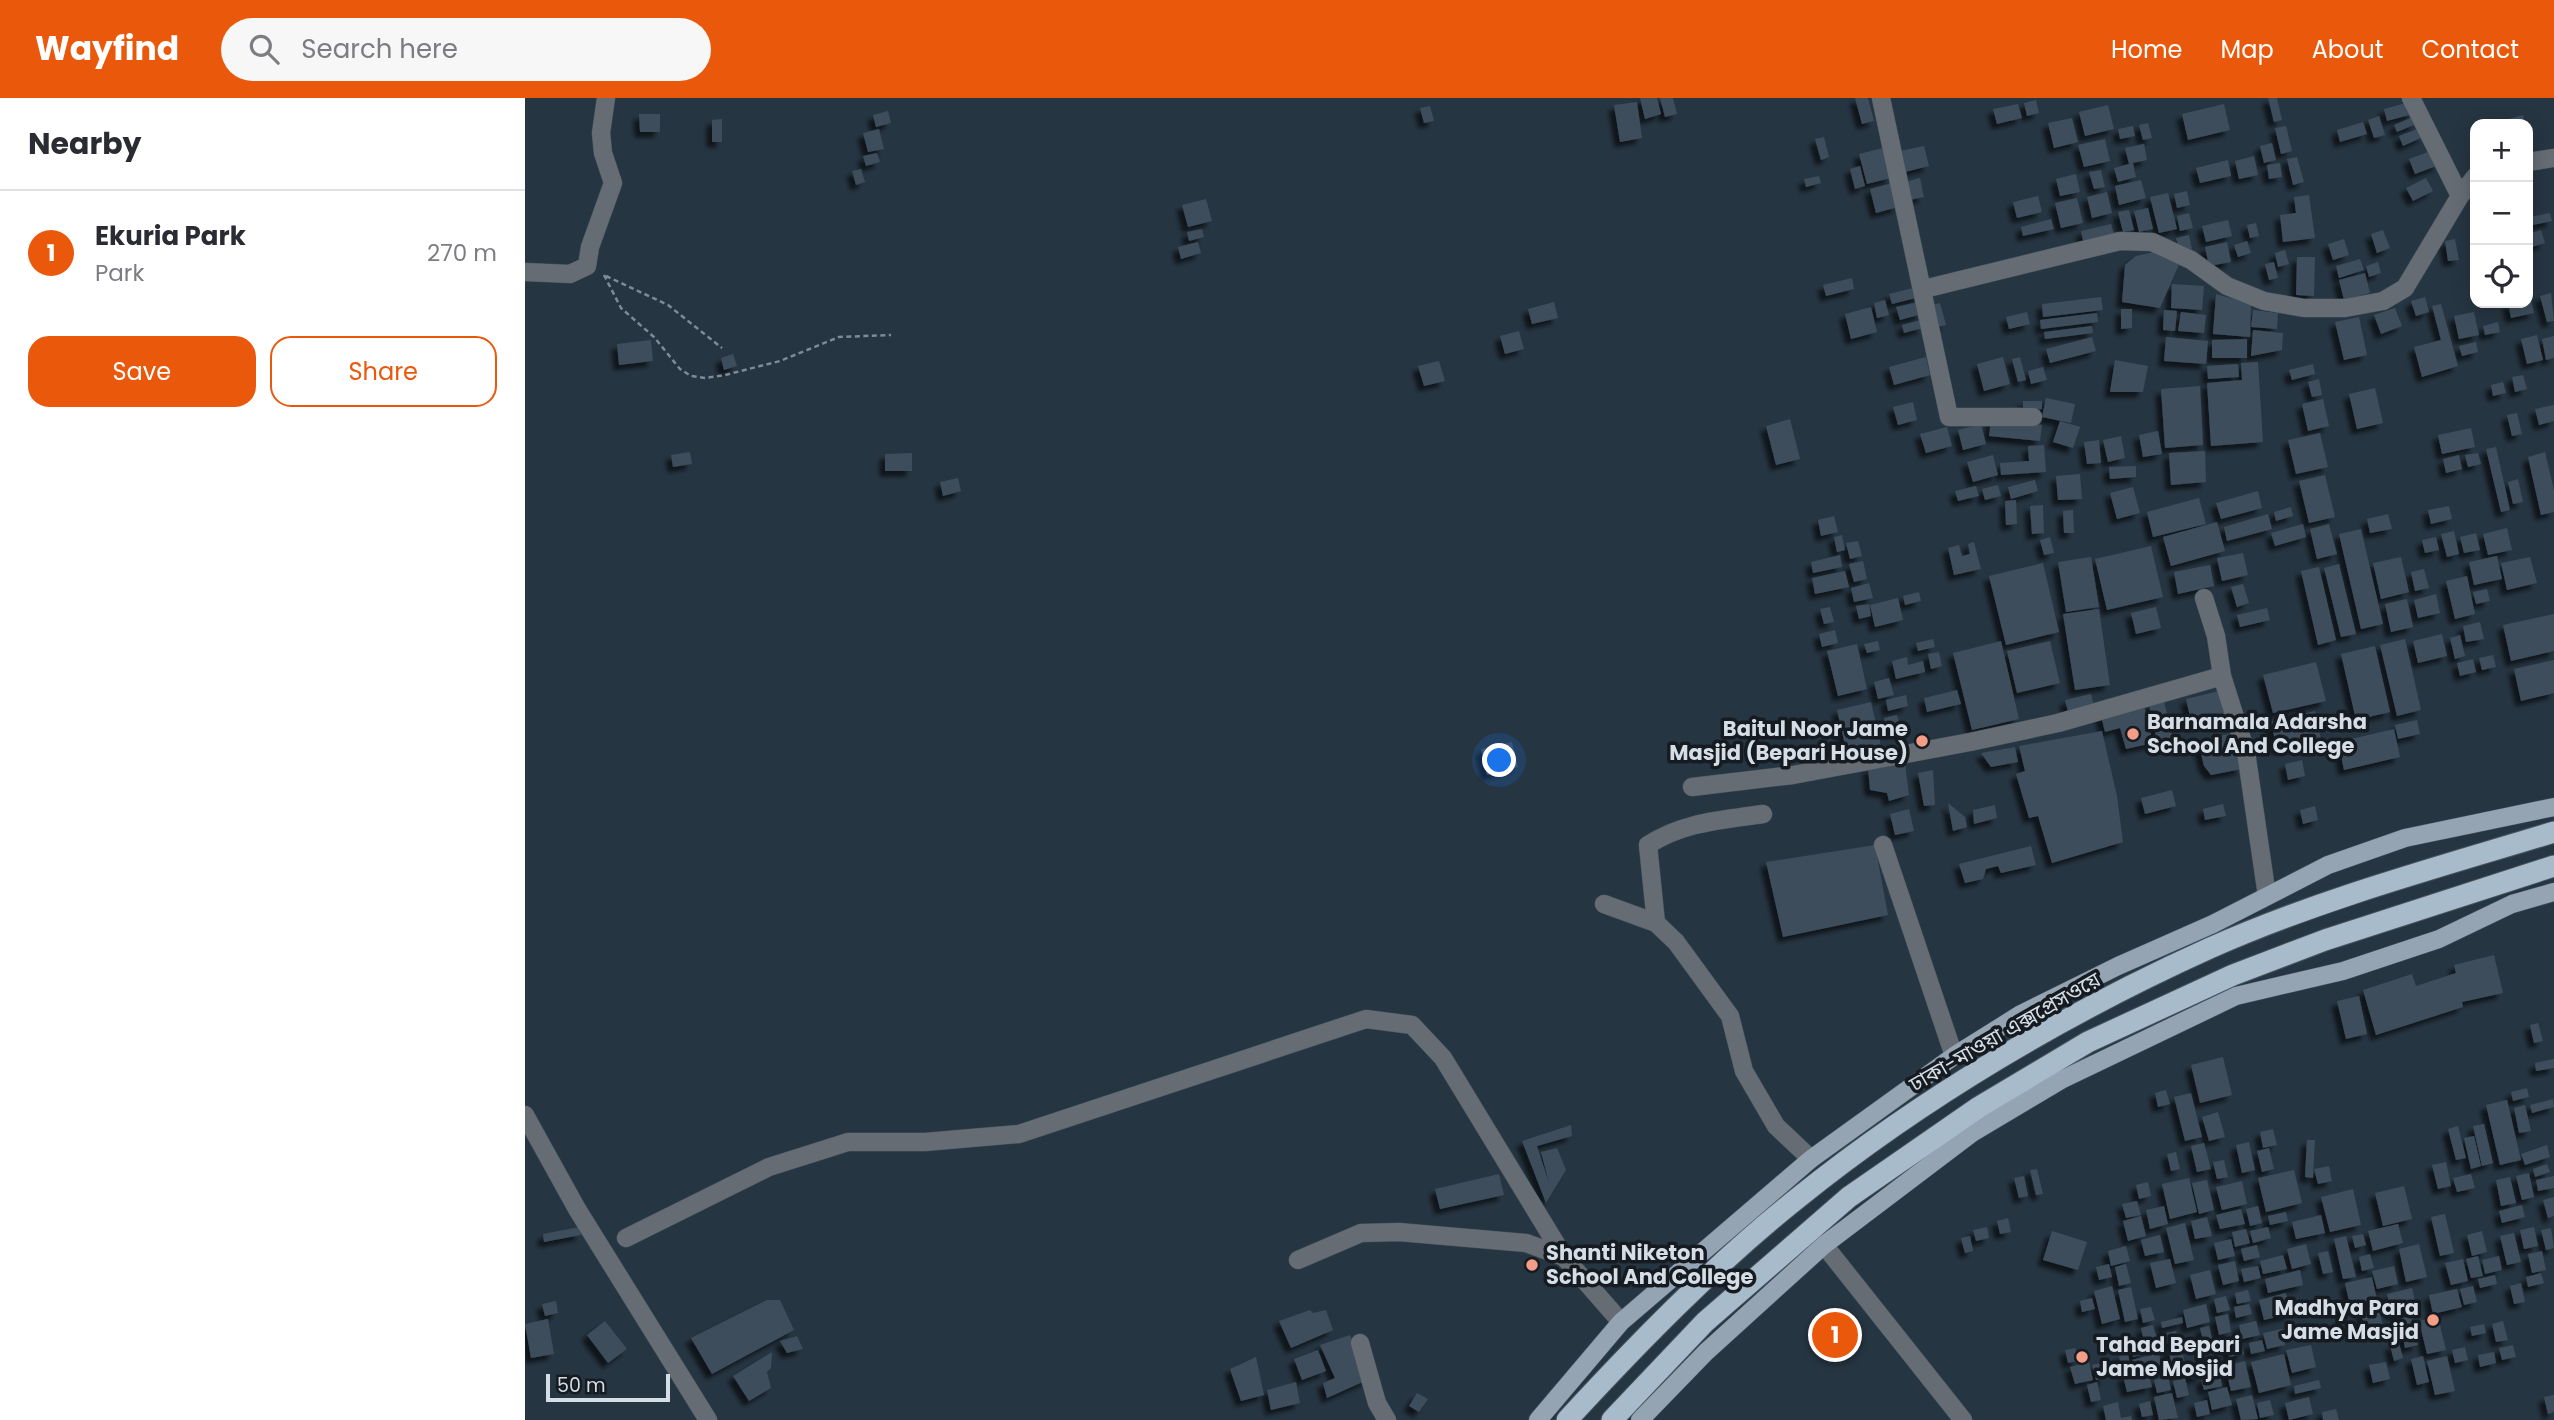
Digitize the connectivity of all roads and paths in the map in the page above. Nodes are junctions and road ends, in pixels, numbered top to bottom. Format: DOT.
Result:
graph roads {
  1 [pos="606,98"];
  2 [pos="1881,98"];
  3 [pos="2411,98"];
  4 [pos="2554,158"];
  5 [pos="2533,161"];
  6 [pos="2471,182"];
  7 [pos="2460,196"];
  8 [pos="595,271"];
  9 [pos="525,272"];
  10 [pos="1924,289"];
  11 [pos="891,335"];
  12 [pos="722,348"];
  13 [pos="2032,417"];
  14 [pos="2204,598"];
  15 [pos="2222,676"];
  16 [pos="1692,786"];
  17 [pos="2554,807"];
  18 [pos="1763,814"];
  19 [pos="2554,832"];
  20 [pos="1883,845"];
  21 [pos="2554,866"];
  22 [pos="2554,892"];
  23 [pos="2267,896"];
  24 [pos="1604,904"];
  25 [pos="1656,923"];
  26 [pos="1954,1056"];
  27 [pos="525,1115"];
  28 [pos="1811,1159"];
  29 [pos="626,1238"];
  30 [pos="1824,1245"];
  31 [pos="1564,1257"];
  32 [pos="1298,1260"];
  33 [pos="1621,1322"];
  34 [pos="1360,1343"];
  35 [pos="708,1420"];
  36 [pos="1387,1420"];
  37 [pos="1538,1420"];
  38 [pos="1567,1420"];
  39 [pos="1612,1420"];
  40 [pos="1640,1420"];
  41 [pos="1963,1420"];
  1 -- 8 [label="street"];
  2 -- 10 [label="street"];
  3 -- 7 [label="street"];
  4 -- 5 [label="street"];
  6 -- 7 [label="street"];
  7 -- 10 [label="street"];
  8 -- 9 [label="street"];
  8 -- 11 [label="path"];
  8 -- 12 [label="path"];
  10 -- 13 [label="street"];
  14 -- 15 [label="street"];
  15 -- 16 [label="street"];
  15 -- 23 [label="street"];
  17 -- 23 [label="main road"];
  18 -- 25 [label="street"];
  19 -- 38 [label="highway, ঢাকা-মাওয়া এক্সপ্রেসওয়ে"];
  20 -- 26 [label="street"];
  21 -- 39 [label="highway"];
  22 -- 30 [label="main road"];
  23 -- 26 [label="main road"];
  24 -- 25 [label="street"];
  25 -- 28 [label="street"];
  26 -- 28 [label="main road"];
  27 -- 35 [label="street"];
  28 -- 33 [label="main road"];
  29 -- 31 [label="street"];
  30 -- 40 [label="main road"];
  30 -- 41 [label="street"];
  31 -- 32 [label="street"];
  31 -- 33 [label="street"];
  33 -- 37 [label="main road"];
  34 -- 36 [label="street"];
}
